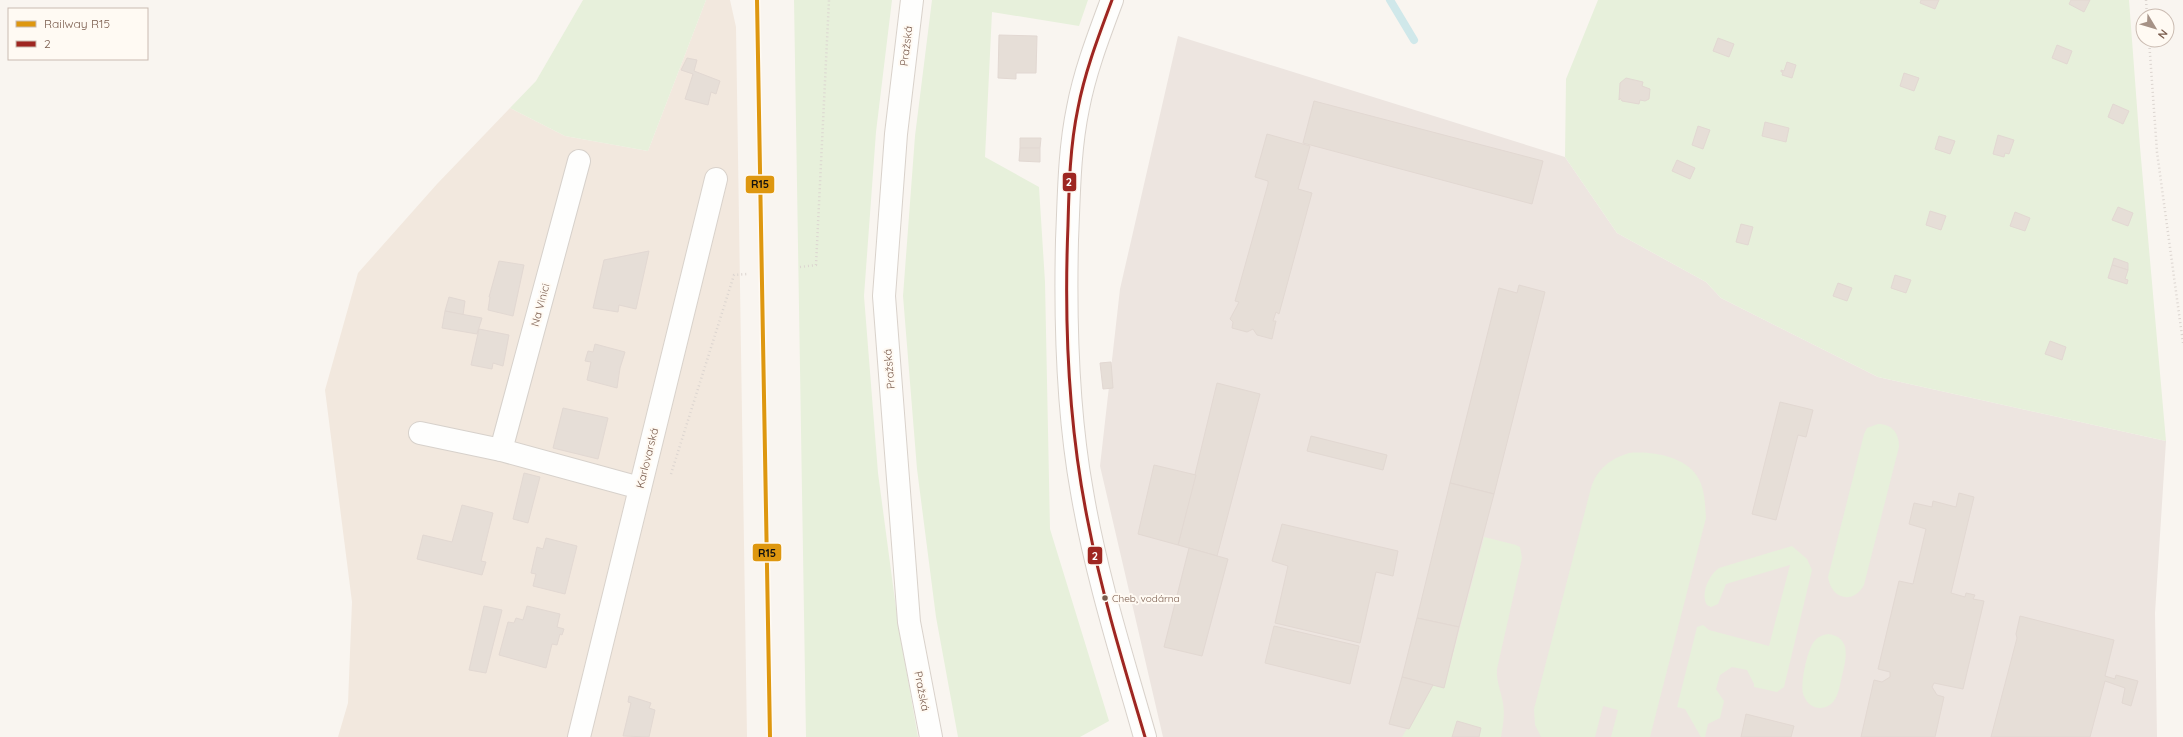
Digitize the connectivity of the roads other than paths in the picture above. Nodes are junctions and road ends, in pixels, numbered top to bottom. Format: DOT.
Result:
graph roads {
  1 [pos="912,0"];
  2 [pos="1112,0"];
  3 [pos="579,161"];
  4 [pos="716,179"];
  5 [pos="420,433"];
  6 [pos="501,450"];
  7 [pos="640,488"];
  8 [pos="579,737"];
  9 [pos="931,737"];
  10 [pos="1145,737"];
  1 -- 9 [label="street, Pražská"];
  2 -- 10 [label="street"];
  3 -- 6 [label="street, Na Vinici"];
  4 -- 7 [label="street, Karlovarská"];
  5 -- 6 [label="street"];
  6 -- 7 [label="street"];
  7 -- 8 [label="street, Karlovarská"];
}
